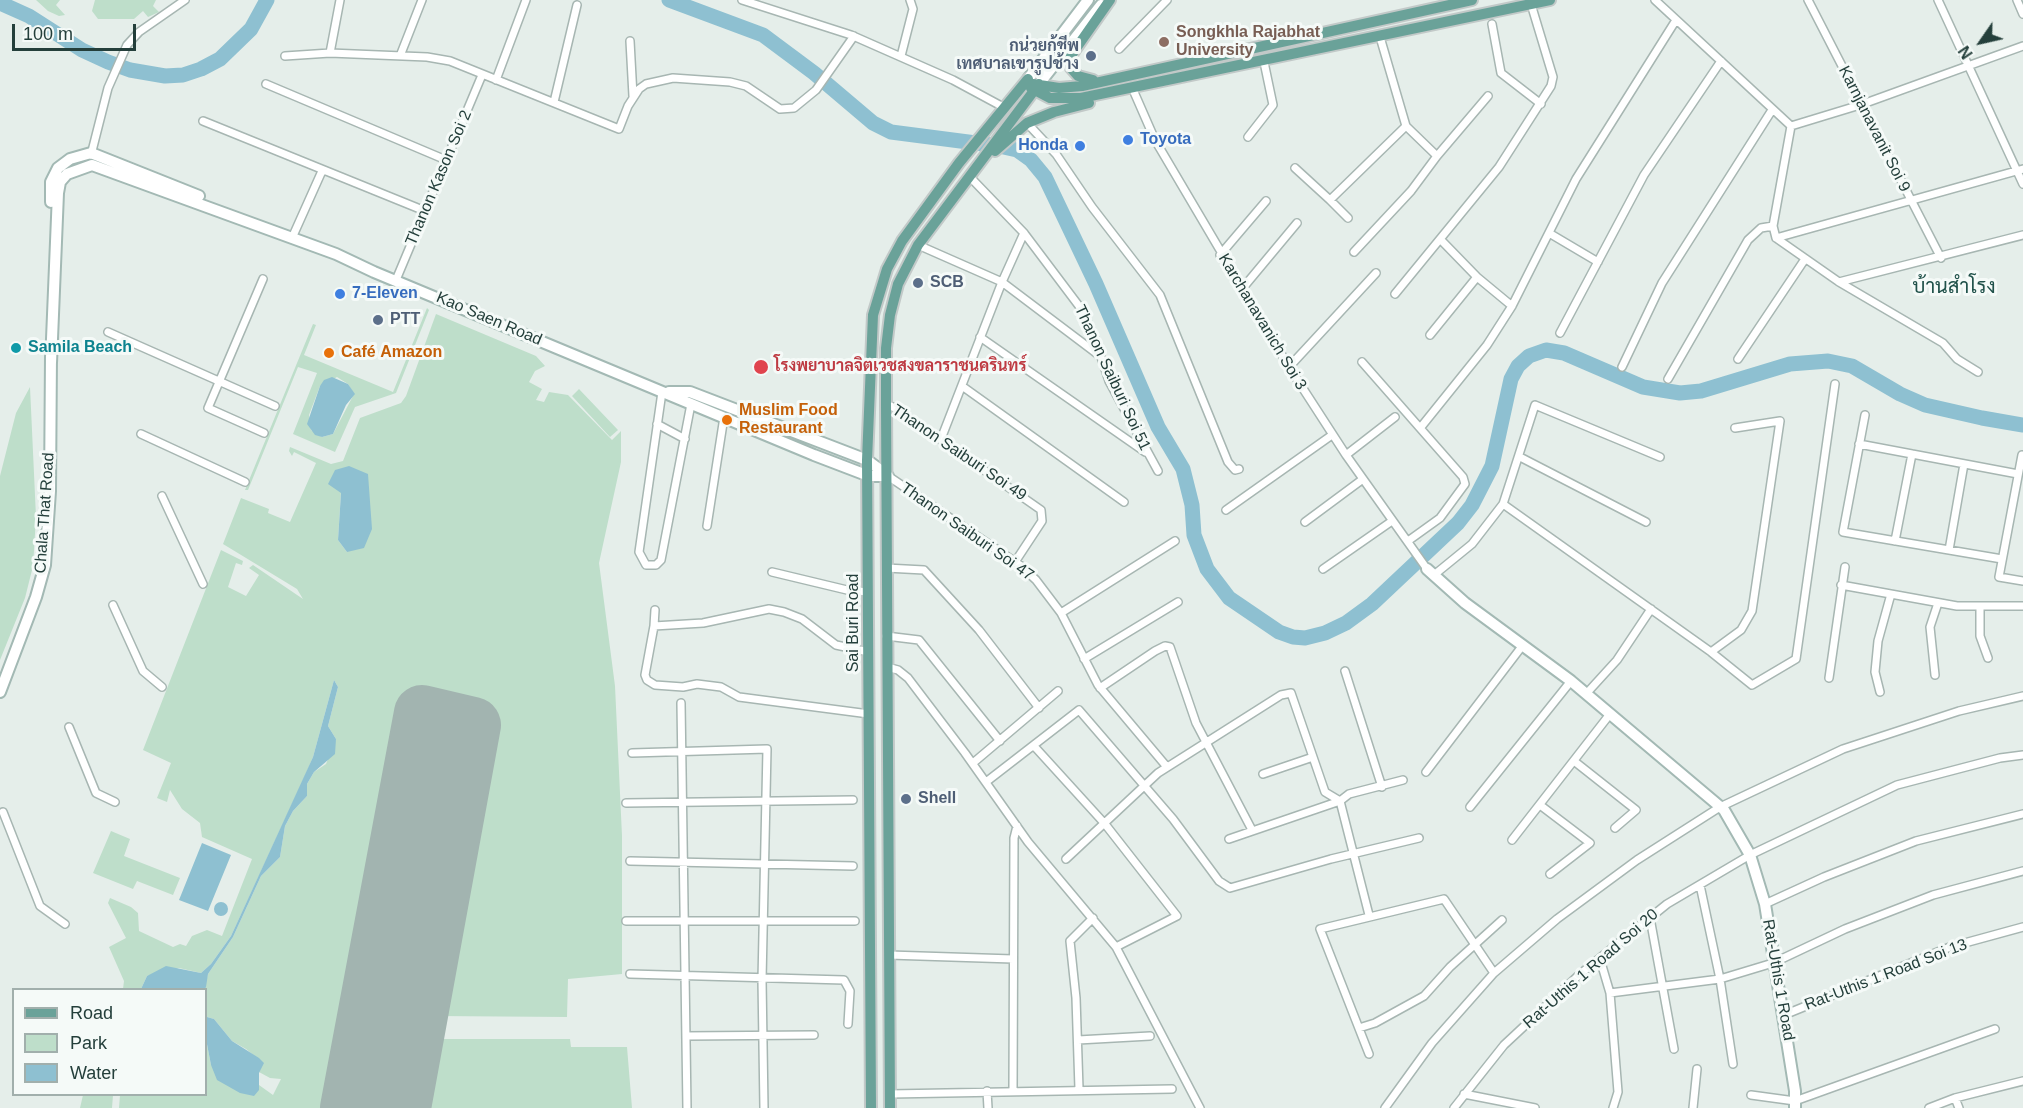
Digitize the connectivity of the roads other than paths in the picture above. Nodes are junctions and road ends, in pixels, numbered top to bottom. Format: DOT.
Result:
graph roads {
  1 [pos="185,0"];
  2 [pos="339,0"];
  3 [pos="422,0"];
  4 [pos="526,0"];
  5 [pos="742,0"];
  6 [pos="909,0"];
  7 [pos="1088,0"];
  8 [pos="1105,0"];
  9 [pos="1110,0"];
  10 [pos="1167,0"];
  11 [pos="1472,0"];
  12 [pos="1550,0"];
  13 [pos="1655,0"];
  14 [pos="1808,0"];
  15 [pos="1938,0"];
  16 [pos="2017,0"];
  17 [pos="577,4"];
  18 [pos="1531,4"];
  19 [pos="2023,14"];
  20 [pos="1676,20"];
  21 [pos="1492,24"];
  22 [pos="854,36"];
  23 [pos="1380,37"];
  24 [pos="630,41"];
  25 [pos="2023,46"];
  26 [pos="1119,49"];
  27 [pos="330,53"];
  28 [pos="285,56"];
  29 [pos="400,56"];
  30 [pos="901,56"];
  31 [pos="1721,61"];
  32 [pos="1264,62"];
  33 [pos="1968,65"];
  34 [pos="482,75"];
  35 [pos="1110,79"];
  36 [pos="496,80"];
  37 [pos="1167,82"];
  38 [pos="266,84"];
  39 [pos="1032,85"];
  40 [pos="1134,92"];
  41 [pos="633,96"];
  42 [pos="1488,96"];
  43 [pos="554,102"];
  44 [pos="1541,104"];
  45 [pos="1860,105"];
  46 [pos="1772,110"];
  47 [pos="1002,112"];
  48 [pos="203,121"];
  49 [pos="1027,123"];
  50 [pos="1406,126"];
  51 [pos="1791,126"];
  52 [pos="1008,131"];
  53 [pos="1248,137"];
  54 [pos="1437,156"];
  55 [pos="92,159"];
  56 [pos="446,160"];
  57 [pos="1295,168"];
  58 [pos="2019,169"];
  59 [pos="322,171"];
  60 [pos="971,175"];
  61 [pos="2023,184"];
  62 [pos="1330,200"];
  63 [pos="1909,200"];
  64 [pos="1266,201"];
  65 [pos="425,211"];
  66 [pos="1348,219"];
  67 [pos="1297,223"];
  68 [pos="1773,225"];
  69 [pos="1024,233"];
  70 [pos="1549,233"];
  71 [pos="2023,235"];
  72 [pos="287,236"];
  73 [pos="1776,238"];
  74 [pos="1441,240"];
  75 [pos="918,245"];
  76 [pos="1354,252"];
  77 [pos="1220,255"];
  78 [pos="1941,258"];
  79 [pos="1805,259"];
  80 [pos="1598,262"];
  81 [pos="1376,273"];
  82 [pos="1477,277"];
  83 [pos="263,279"];
  84 [pos="396,280"];
  85 [pos="1002,282"];
  86 [pos="1839,282"];
  87 [pos="1242,289"];
  88 [pos="1395,294"];
  89 [pos="1512,306"];
  90 [pos="108,332"];
  91 [pos="1560,333"];
  92 [pos="1430,335"];
  93 [pos="980,337"];
  94 [pos="1100,356"];
  95 [pos="1738,359"];
  96 [pos="1362,362"];
  97 [pos="1622,367"];
  98 [pos="1288,368"];
  99 [pos="1978,372"];
  100 [pos="1668,379"];
  101 [pos="219,381"];
  102 [pos="1835,384"];
  103 [pos="962,386"];
  104 [pos="662,392"];
  105 [pos="691,404"];
  106 [pos="886,404"];
  107 [pos="275,406"];
  108 [pos="1865,415"];
  109 [pos="724,417"];
  110 [pos="1395,417"];
  111 [pos="657,424"];
  112 [pos="1421,427"];
  113 [pos="1735,428"];
  114 [pos="264,433"];
  115 [pos="141,434"];
  116 [pos="1332,435"];
  117 [pos="685,439"];
  118 [pos="941,439"];
  119 [pos="1859,444"];
  120 [pos="1147,454"];
  121 [pos="1912,454"];
  122 [pos="1346,455"];
  123 [pos="2022,455"];
  124 [pos="1520,457"];
  125 [pos="1660,457"];
  126 [pos="867,460"];
  127 [pos="1964,464"];
  128 [pos="1239,469"];
  129 [pos="1158,471"];
  130 [pos="2018,474"];
  131 [pos="868,476"];
  132 [pos="888,476"];
  133 [pos="1363,479"];
  134 [pos="245,482"];
  135 [pos="162,496"];
  136 [pos="1124,502"];
  137 [pos="1503,504"];
  138 [pos="1226,510"];
  139 [pos="1392,520"];
  140 [pos="1305,522"];
  141 [pos="1646,522"];
  142 [pos="707,526"];
  143 [pos="1175,541"];
  144 [pos="1407,541"];
  145 [pos="1895,541"];
  146 [pos="1949,550"];
  147 [pos="2002,559"];
  148 [pos="1015,562"];
  149 [pos="1845,567"];
  150 [pos="886,568"];
  151 [pos="1323,569"];
  152 [pos="772,572"];
  153 [pos="1431,572"];
  154 [pos="2023,581"];
  155 [pos="203,584"];
  156 [pos="1841,585"];
  157 [pos="868,592"];
  158 [pos="1891,594"];
  159 [pos="1178,602"];
  160 [pos="1938,603"];
  161 [pos="113,605"];
  162 [pos="2023,606"];
  163 [pos="1980,608"];
  164 [pos="1651,609"];
  165 [pos="655,610"];
  166 [pos="1061,613"];
  167 [pos="654,626"];
  168 [pos="886,636"];
  169 [pos="1523,645"];
  170 [pos="869,652"];
  171 [pos="1711,652"];
  172 [pos="1988,657"];
  173 [pos="1084,659"];
  174 [pos="887,667"];
  175 [pos="1345,671"];
  176 [pos="1935,675"];
  177 [pos="1829,678"];
  178 [pos="1571,681"];
  179 [pos="162,687"];
  180 [pos="1100,688"];
  181 [pos="1058,691"];
  182 [pos="0,692"];
  183 [pos="1880,692"];
  184 [pos="1586,694"];
  185 [pos="2023,696"];
  186 [pos="681,703"];
  187 [pos="1039,708"];
  188 [pos="869,714"];
  189 [pos="1610,714"];
  190 [pos="69,727"];
  191 [pos="1000,741"];
  192 [pos="1205,742"];
  193 [pos="1034,746"];
  194 [pos="683,750"];
  195 [pos="632,753"];
  196 [pos="2023,755"];
  197 [pos="1313,757"];
  198 [pos="1574,761"];
  199 [pos="973,763"];
  200 [pos="1167,767"];
  201 [pos="1426,772"];
  202 [pos="1263,774"];
  203 [pos="1403,780"];
  204 [pos="986,782"];
  205 [pos="1144,785"];
  206 [pos="1382,787"];
  207 [pos="853,800"];
  208 [pos="1340,801"];
  209 [pos="115,802"];
  210 [pos="626,802"];
  211 [pos="766,802"];
  212 [pos="684,803"];
  213 [pos="1540,805"];
  214 [pos="1470,807"];
  215 [pos="1720,807"];
  216 [pos="3,812"];
  217 [pos="2023,814"];
  218 [pos="1105,824"];
  219 [pos="1017,826"];
  220 [pos="1615,828"];
  221 [pos="1251,830"];
  222 [pos="1419,838"];
  223 [pos="1229,839"];
  224 [pos="1512,840"];
  225 [pos="1353,854"];
  226 [pos="1750,855"];
  227 [pos="1066,859"];
  228 [pos="630,861"];
  229 [pos="685,862"];
  230 [pos="765,866"];
  231 [pos="853,866"];
  232 [pos="2023,871"];
  233 [pos="1551,874"];
  234 [pos="1700,885"];
  235 [pos="1765,904"];
  236 [pos="1369,915"];
  237 [pos="1093,918"];
  238 [pos="1650,918"];
  239 [pos="686,919"];
  240 [pos="1503,920"];
  241 [pos="626,921"];
  242 [pos="764,921"];
  243 [pos="855,921"];
  244 [pos="65,924"];
  245 [pos="2023,927"];
  246 [pos="1116,947"];
  247 [pos="1474,947"];
  248 [pos="889,956"];
  249 [pos="1013,959"];
  250 [pos="1600,959"];
  251 [pos="1773,963"];
  252 [pos="1494,973"];
  253 [pos="630,974"];
  254 [pos="686,976"];
  255 [pos="1720,979"];
  256 [pos="762,980"];
  257 [pos="1665,987"];
  258 [pos="1610,993"];
  259 [pos="1784,1015"];
  260 [pos="848,1024"];
  261 [pos="1359,1028"];
  262 [pos="1995,1029"];
  263 [pos="814,1035"];
  264 [pos="686,1036"];
  265 [pos="1150,1036"];
  266 [pos="763,1037"];
  267 [pos="1078,1040"];
  268 [pos="1674,1049"];
  269 [pos="1369,1054"];
  270 [pos="1733,1064"];
  271 [pos="1697,1069"];
  272 [pos="2023,1081"];
  273 [pos="1079,1089"];
  274 [pos="1172,1089"];
  275 [pos="1013,1090"];
  276 [pos="987,1091"];
  277 [pos="890,1094"];
  278 [pos="1464,1094"];
  279 [pos="1751,1095"];
  280 [pos="1955,1098"];
  281 [pos="1795,1104"];
  282 [pos="687,1108"];
  283 [pos="764,1108"];
  284 [pos="871,1108"];
  285 [pos="890,1108"];
  286 [pos="988,1108"];
  287 [pos="1200,1108"];
  288 [pos="1385,1108"];
  289 [pos="1454,1108"];
  290 [pos="1535,1108"];
  291 [pos="1612,1108"];
  292 [pos="1693,1108"];
  293 [pos="1929,1108"];
  294 [pos="1959,1108"];
  1 -- 55 [label="street"];
  2 -- 27 [label="street"];
  3 -- 29 [label="street"];
  4 -- 36 [label="street"];
  5 -- 22 [label="street"];
  6 -- 30 [label="street"];
  7 -- 39 [label="main road"];
  8 -- 39 [label="main road"];
  9 -- 35 [label="main road"];
  10 -- 26 [label="street"];
  11 -- 35 [label="main road"];
  12 -- 18 [label="main road"];
  13 -- 20 [label="street"];
  14 -- 45 [label="street, Karnjanavanit Soi 9"];
  15 -- 33 [label="street"];
  16 -- 19 [label="street"];
  17 -- 43 [label="street"];
  18 -- 23 [label="main road"];
  18 -- 44 [label="street"];
  20 -- 31 [label="street"];
  20 -- 70 [label="street"];
  21 -- 44 [label="street"];
  22 -- 30 [label="street"];
  22 -- 41 [label="street"];
  23 -- 32 [label="main road"];
  23 -- 50 [label="street"];
  24 -- 41 [label="street"];
  25 -- 33 [label="street"];
  27 -- 28 [label="street"];
  27 -- 29 [label="street"];
  29 -- 34 [label="street"];
  30 -- 47 [label="street"];
  31 -- 46 [label="street"];
  31 -- 80 [label="street"];
  32 -- 37 [label="main road"];
  32 -- 53 [label="street"];
  33 -- 45 [label="street"];
  33 -- 58 [label="street"];
  34 -- 36 [label="street"];
  34 -- 56 [label="street, Thanon Kason Soi 2"];
  35 -- 39 [label="main road"];
  36 -- 43 [label="street"];
  37 -- 39 [label="main road"];
  37 -- 40 [label="main road"];
  38 -- 56 [label="street"];
  39 -- 47 [label="main road, Sai Buri Road"];
  39 -- 52 [label="main road, Sai Buri Road"];
  40 -- 49 [label="main road"];
  40 -- 77 [label="street, Karchanavanich Soi 3"];
  41 -- 43 [label="street"];
  42 -- 54 [label="street"];
  44 -- 74 [label="street"];
  45 -- 51 [label="street"];
  45 -- 63 [label="street, Karnjanavanit Soi 9"];
  46 -- 51 [label="street"];
  46 -- 97 [label="street"];
  47 -- 126 [label="main road, Sai Buri Road"];
  48 -- 59 [label="street"];
  49 -- 52 [label="main road"];
  49 -- 128 [label="street"];
  50 -- 54 [label="street"];
  50 -- 62 [label="street"];
  51 -- 68 [label="street"];
  52 -- 60 [label="main road, Sai Buri Road"];
  54 -- 76 [label="street"];
  55 -- 72 [label="main road, Kao Saen Road"];
  55 -- 182 [label="main road, Chala That Road"];
  56 -- 65 [label="street, Thanon Kason Soi 2"];
  57 -- 62 [label="street"];
  58 -- 61 [label="street"];
  58 -- 63 [label="street"];
  59 -- 65 [label="street"];
  59 -- 72 [label="street"];
  60 -- 69 [label="street, Thanon Saiburi Soi 51"];
  60 -- 75 [label="main road, Sai Buri Road"];
  62 -- 66 [label="street"];
  63 -- 73 [label="street"];
  63 -- 78 [label="street, Karnjanavanit Soi 9"];
  64 -- 77 [label="street"];
  65 -- 84 [label="street, Thanon Kason Soi 2"];
  67 -- 87 [label="street"];
  68 -- 73 [label="street"];
  68 -- 100 [label="street"];
  69 -- 85 [label="street"];
  69 -- 94 [label="street, Thanon Saiburi Soi 51"];
  70 -- 80 [label="street"];
  70 -- 89 [label="street"];
  71 -- 78 [label="street"];
  72 -- 84 [label="main road, Kao Saen Road"];
  73 -- 79 [label="street"];
  74 -- 82 [label="street"];
  74 -- 88 [label="street"];
  75 -- 85 [label="street"];
  75 -- 106 [label="main road, Sai Buri Road"];
  77 -- 87 [label="street, Karchanavanich Soi 3"];
  78 -- 86 [label="street"];
  79 -- 86 [label="street"];
  79 -- 95 [label="street"];
  80 -- 91 [label="street"];
  81 -- 98 [label="street"];
  82 -- 89 [label="street"];
  82 -- 92 [label="street"];
  83 -- 101 [label="street"];
  84 -- 104 [label="main road, Kao Saen Road"];
  85 -- 93 [label="street"];
  85 -- 94 [label="street"];
  86 -- 99 [label="street"];
  87 -- 98 [label="street, Karchanavanich Soi 3"];
  89 -- 112 [label="street"];
  90 -- 101 [label="street"];
  93 -- 103 [label="street"];
  93 -- 120 [label="street"];
  94 -- 120 [label="street, Thanon Saiburi Soi 51"];
  96 -- 112 [label="street"];
  98 -- 116 [label="street, Karchanavanich Soi 3"];
  101 -- 107 [label="street"];
  101 -- 114 [label="street"];
  102 -- 171 [label="street"];
  103 -- 118 [label="street"];
  103 -- 136 [label="street"];
  104 -- 105 [label="main road, Kao Saen Road"];
  104 -- 111 [label="street"];
  104 -- 126 [label="main road, Kao Saen Road"];
  105 -- 109 [label="main road, Kao Saen Road"];
  105 -- 117 [label="street"];
  106 -- 118 [label="street, Thanon Saiburi Soi 49"];
  106 -- 132 [label="main road, Sai Buri Road"];
  108 -- 119 [label="street"];
  109 -- 131 [label="main road, Kao Saen Road"];
  109 -- 142 [label="street"];
  110 -- 122 [label="street"];
  111 -- 117 [label="street"];
  111 -- 117 [label="street"];
  112 -- 144 [label="street"];
  113 -- 171 [label="street"];
  115 -- 134 [label="street"];
  116 -- 122 [label="street, Karchanavanich Soi 3"];
  116 -- 138 [label="street"];
  118 -- 148 [label="street, Thanon Saiburi Soi 49"];
  119 -- 121 [label="street"];
  119 -- 145 [label="street"];
  120 -- 129 [label="street, Thanon Saiburi Soi 51"];
  121 -- 127 [label="street"];
  121 -- 145 [label="street"];
  122 -- 133 [label="street, Karchanavanich Soi 3"];
  123 -- 130 [label="street"];
  124 -- 125 [label="street"];
  124 -- 137 [label="street"];
  124 -- 141 [label="street"];
  126 -- 131 [label="main road, Sai Buri Road"];
  126 -- 132 [label="main road, Kao Saen Road"];
  127 -- 130 [label="street"];
  127 -- 146 [label="street"];
  130 -- 147 [label="street"];
  131 -- 132 [label="main road"];
  131 -- 157 [label="main road, Sai Buri Road"];
  132 -- 148 [label="street, Thanon Saiburi Soi 47"];
  132 -- 150 [label="main road, Sai Buri Road"];
  133 -- 139 [label="street, Karchanavanich Soi 3"];
  133 -- 140 [label="street"];
  135 -- 155 [label="street"];
  137 -- 153 [label="street"];
  137 -- 164 [label="street"];
  139 -- 144 [label="street, Karchanavanich Soi 3"];
  139 -- 151 [label="street"];
  143 -- 166 [label="street"];
  144 -- 153 [label="street, Karchanavanich Soi 3"];
  145 -- 146 [label="street"];
  146 -- 147 [label="street"];
  147 -- 154 [label="street"];
  148 -- 166 [label="street, Thanon Saiburi Soi 47"];
  149 -- 156 [label="street"];
  150 -- 168 [label="main road, Sai Buri Road"];
  150 -- 187 [label="street"];
  152 -- 157 [label="street"];
  153 -- 169 [label="main road, Rat-Uthis 1 Road"];
  156 -- 158 [label="street"];
  156 -- 177 [label="street"];
  157 -- 170 [label="main road, Sai Buri Road"];
  158 -- 160 [label="street"];
  158 -- 183 [label="street"];
  159 -- 173 [label="street"];
  160 -- 163 [label="street"];
  160 -- 176 [label="street"];
  161 -- 179 [label="street"];
  162 -- 163 [label="street"];
  163 -- 172 [label="street"];
  164 -- 171 [label="street"];
  164 -- 184 [label="street"];
  165 -- 167 [label="street"];
  166 -- 173 [label="street, Thanon Saiburi Soi 47"];
  167 -- 170 [label="street"];
  167 -- 188 [label="street"];
  168 -- 174 [label="main road, Sai Buri Road"];
  168 -- 191 [label="street"];
  169 -- 178 [label="main road, Rat-Uthis 1 Road"];
  169 -- 201 [label="street"];
  170 -- 188 [label="main road, Sai Buri Road"];
  173 -- 180 [label="street, Thanon Saiburi Soi 47"];
  174 -- 199 [label="street"];
  174 -- 248 [label="main road, Sai Buri Road"];
  175 -- 206 [label="street"];
  178 -- 184 [label="main road, Rat-Uthis 1 Road"];
  178 -- 214 [label="street"];
  180 -- 192 [label="street"];
  180 -- 200 [label="street, Thanon Saiburi Soi 47"];
  181 -- 187 [label="street"];
  184 -- 189 [label="main road, Rat-Uthis 1 Road"];
  185 -- 215 [label="street"];
  186 -- 194 [label="street"];
  187 -- 191 [label="street"];
  188 -- 284 [label="main road, Sai Buri Road"];
  189 -- 198 [label="street"];
  189 -- 215 [label="main road, Rat-Uthis 1 Road"];
  190 -- 209 [label="street"];
  191 -- 199 [label="street"];
  192 -- 197 [label="street"];
  192 -- 200 [label="street"];
  192 -- 221 [label="street"];
  193 -- 204 [label="street"];
  193 -- 205 [label="street"];
  193 -- 218 [label="street"];
  194 -- 195 [label="street"];
  194 -- 211 [label="street"];
  194 -- 212 [label="street"];
  196 -- 226 [label="street, Rat-Uthis 1 Road Soi 20"];
  197 -- 202 [label="street"];
  197 -- 208 [label="street"];
  198 -- 213 [label="street"];
  198 -- 220 [label="street"];
  199 -- 204 [label="street"];
  200 -- 205 [label="street"];
  203 -- 206 [label="street"];
  204 -- 219 [label="street"];
  205 -- 218 [label="street"];
  205 -- 225 [label="street"];
  206 -- 208 [label="street"];
  207 -- 211 [label="street"];
  208 -- 221 [label="street"];
  208 -- 225 [label="street"];
  210 -- 212 [label="street"];
  211 -- 212 [label="street"];
  211 -- 230 [label="street"];
  212 -- 229 [label="street"];
  213 -- 224 [label="street"];
  213 -- 233 [label="street"];
  215 -- 226 [label="main road, Rat-Uthis 1 Road"];
  215 -- 252 [label="street"];
  216 -- 244 [label="street"];
  217 -- 235 [label="street"];
  218 -- 227 [label="street"];
  218 -- 246 [label="street"];
  219 -- 237 [label="street"];
  219 -- 249 [label="street"];
  221 -- 223 [label="street"];
  222 -- 225 [label="street"];
  225 -- 236 [label="street"];
  226 -- 234 [label="street, Rat-Uthis 1 Road Soi 20"];
  226 -- 235 [label="main road, Rat-Uthis 1 Road"];
  228 -- 229 [label="street"];
  229 -- 230 [label="street"];
  229 -- 239 [label="street"];
  230 -- 231 [label="street"];
  230 -- 242 [label="street"];
  232 -- 251 [label="street"];
  234 -- 238 [label="street, Rat-Uthis 1 Road Soi 20"];
  234 -- 255 [label="street"];
  235 -- 251 [label="main road, Rat-Uthis 1 Road"];
  236 -- 247 [label="street"];
  236 -- 261 [label="street"];
  237 -- 246 [label="street"];
  237 -- 267 [label="street"];
  238 -- 250 [label="street, Rat-Uthis 1 Road Soi 20"];
  238 -- 257 [label="street"];
  239 -- 241 [label="street"];
  239 -- 242 [label="street"];
  239 -- 254 [label="street"];
  240 -- 247 [label="street"];
  242 -- 243 [label="street"];
  242 -- 256 [label="street"];
  245 -- 259 [label="street, Rat-Uthis 1 Road Soi 13"];
  246 -- 287 [label="street"];
  247 -- 252 [label="street"];
  247 -- 261 [label="street"];
  248 -- 249 [label="street"];
  248 -- 277 [label="main road, Sai Buri Road"];
  249 -- 275 [label="street"];
  250 -- 258 [label="street"];
  250 -- 278 [label="street, Rat-Uthis 1 Road Soi 20"];
  251 -- 255 [label="street"];
  251 -- 259 [label="main road, Rat-Uthis 1 Road"];
  252 -- 288 [label="street"];
  253 -- 254 [label="street"];
  254 -- 256 [label="street"];
  254 -- 264 [label="street"];
  255 -- 257 [label="street"];
  255 -- 270 [label="street"];
  256 -- 260 [label="street"];
  256 -- 266 [label="street"];
  257 -- 258 [label="street"];
  257 -- 268 [label="street"];
  258 -- 291 [label="street"];
  259 -- 281 [label="main road, Rat-Uthis 1 Road"];
  261 -- 269 [label="street"];
  262 -- 281 [label="street"];
  263 -- 266 [label="street"];
  264 -- 266 [label="street"];
  264 -- 282 [label="street"];
  265 -- 267 [label="street"];
  266 -- 283 [label="street"];
  267 -- 273 [label="street"];
  271 -- 292 [label="street"];
  272 -- 280 [label="street"];
  273 -- 274 [label="street"];
  273 -- 275 [label="street"];
  275 -- 276 [label="street"];
  276 -- 277 [label="street"];
  276 -- 286 [label="street"];
  277 -- 285 [label="main road, Sai Buri Road"];
  278 -- 289 [label="street, Rat-Uthis 1 Road Soi 20"];
  278 -- 290 [label="street"];
  279 -- 281 [label="street"];
  280 -- 293 [label="street"];
  280 -- 294 [label="street"];
}
